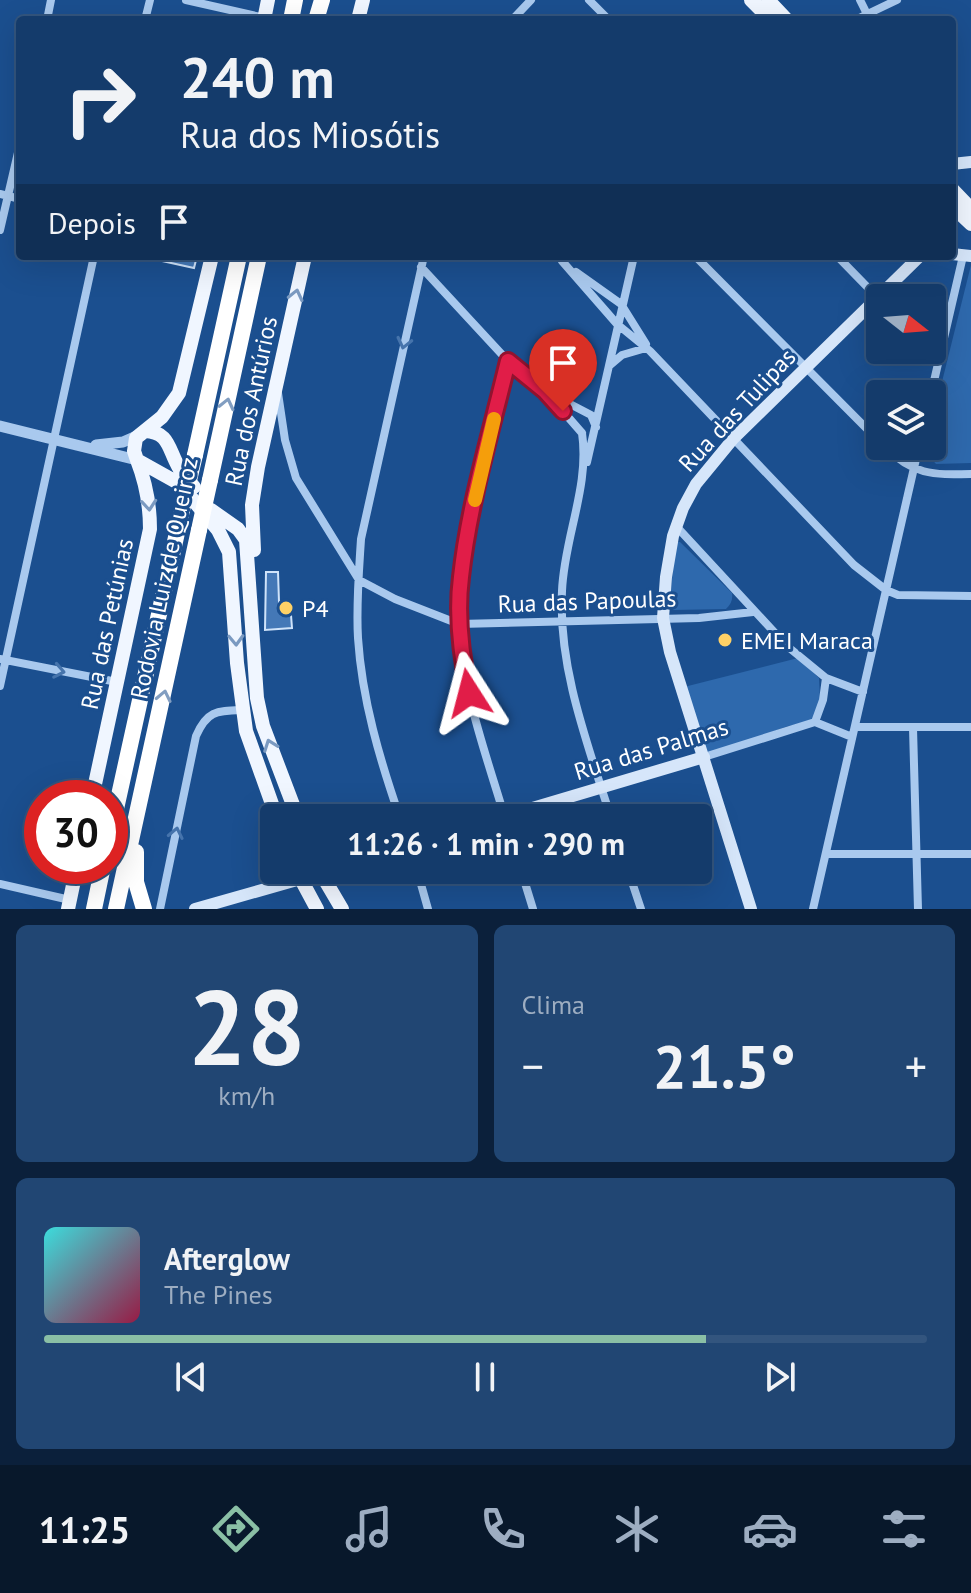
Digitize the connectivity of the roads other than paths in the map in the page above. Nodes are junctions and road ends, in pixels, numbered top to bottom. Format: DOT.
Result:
graph roads {
  1 [pos="186,0"];
  2 [pos="531,0"];
  3 [pos="589,0"];
  4 [pos="751,0"];
  5 [pos="768,0"];
  6 [pos="860,0"];
  7 [pos="897,0"];
  8 [pos="867,14"];
  9 [pos="252,16"];
  10 [pos="516,16"];
  11 [pos="605,16"];
  12 [pos="767,16"];
  13 [pos="783,16"];
  14 [pos="863,16"];
  15 [pos="16,157"];
  16 [pos="956,193"];
  17 [pos="4,195"];
  18 [pos="971,209"];
  19 [pos="956,210"];
  20 [pos="971,224"];
  21 [pos="0,230"];
  22 [pos="962,255"];
  23 [pos="93,260"];
  24 [pos="211,260"];
  25 [pos="238,260"];
  26 [pos="258,260"];
  27 [pos="304,260"];
  28 [pos="423,260"];
  29 [pos="560,260"];
  30 [pos="560,260"];
  31 [pos="633,260"];
  32 [pos="699,260"];
  33 [pos="841,260"];
  34 [pos="916,260"];
  35 [pos="421,267"];
  36 [pos="892,284"];
  37 [pos="866,286"];
  38 [pos="621,304"];
  39 [pos="866,309"];
  40 [pos="617,324"];
  41 [pos="648,350"];
  42 [pos="508,361"];
  43 [pos="608,366"];
  44 [pos="805,367"];
  45 [pos="934,380"];
  46 [pos="276,384"];
  47 [pos="545,391"];
  48 [pos="0,426"];
  49 [pos="596,427"];
  50 [pos="866,428"];
  51 [pos="142,433"];
  52 [pos="582,433"];
  53 [pos="54,438"];
  54 [pos="733,439"];
  55 [pos="88,446"];
  56 [pos="137,460"];
  57 [pos="898,460"];
  58 [pos="916,460"];
  59 [pos="914,470"];
  60 [pos="582,474"];
  61 [pos="971,474"];
  62 [pos="676,526"];
  63 [pos="254,536"];
  64 [pos="225,540"];
  65 [pos="247,552"];
  66 [pos="359,580"];
  67 [pos="886,590"];
  68 [pos="971,596"];
  69 [pos="753,612"];
  70 [pos="663,618"];
  71 [pos="562,622"];
  72 [pos="459,624"];
  73 [pos="253,653"];
  74 [pos="3,660"];
  75 [pos="826,678"];
  76 [pos="117,682"];
  77 [pos="0,686"];
  78 [pos="863,692"];
  79 [pos="242,710"];
  80 [pos="815,722"];
  81 [pos="855,727"];
  82 [pos="971,727"];
  83 [pos="913,728"];
  84 [pos="852,737"];
  85 [pos="153,744"];
  86 [pos="704,757"];
  87 [pos="96,780"];
  88 [pos="122,780"];
  89 [pos="601,787"];
  90 [pos="272,804"];
  91 [pos="293,804"];
  92 [pos="395,804"];
  93 [pos="500,804"];
  94 [pos="545,804"];
  95 [pos="606,804"];
  96 [pos="826,854"];
  97 [pos="917,854"];
  98 [pos="971,854"];
  99 [pos="0,884"];
  100 [pos="73,884"];
  101 [pos="99,884"];
  102 [pos="286,884"];
  103 [pos="302,884"];
  104 [pos="330,884"];
  105 [pos="421,884"];
  106 [pos="525,884"];
  107 [pos="633,884"];
  108 [pos="69,904"];
  109 [pos="94,909"];
  110 [pos="116,909"];
  111 [pos="144,909"];
  112 [pos="160,909"];
  113 [pos="195,909"];
  114 [pos="314,909"];
  115 [pos="342,909"];
  116 [pos="428,909"];
  117 [pos="533,909"];
  118 [pos="641,909"];
  119 [pos="751,909"];
  120 [pos="813,909"];
  121 [pos="918,909"];
  1 -- 9 [label="street"];
  2 -- 10 [label="street"];
  3 -- 11 [label="street"];
  4 -- 12 [label="main road"];
  5 -- 13 [label="main road"];
  6 -- 8 [label="street"];
  7 -- 8 [label="street"];
  8 -- 14 [label="street"];
  15 -- 17 [label="street"];
  16 -- 18 [label="main road"];
  17 -- 21 [label="street"];
  19 -- 20 [label="main road"];
  22 -- 45 [label="street"];
  23 -- 53 [label="street"];
  24 -- 51 [label="main road"];
  25 -- 88 [label="highway, Rodovia Luiz de Queiroz, bridge"];
  85 -- 26 [label="highway, Rodovia Luiz de Queiroz, one-way, bridge"];
  46 -- 27 [label="main road, Rua dos Antúrios, one-way"];
  28 -- 35 [label="street"];
  29 -- 38 [label="street"];
  30 -- 40 [label="street"];
  31 -- 38 [label="street"];
  32 -- 44 [label="street"];
  33 -- 37 [label="street"];
  34 -- 36 [label="main road, Rua das Tulipas"];
  35 -- 42 [label="street"];
  35 -- 66 [label="street, one-way"];
  38 -- 40 [label="street"];
  38 -- 41 [label="street"];
  39 -- 44 [label="main road, Rua das Tulipas"];
  40 -- 41 [label="street"];
  40 -- 43 [label="street"];
  41 -- 43 [label="street"];
  41 -- 54 [label="street"];
  42 -- 47 [label="street"];
  42 -- 72 [label="street"];
  43 -- 49 [label="street"];
  44 -- 50 [label="street"];
  44 -- 54 [label="main road, Rua das Tulipas"];
  46 -- 63 [label="main road, Rua dos Antúrios"];
  46 -- 66 [label="street"];
  47 -- 49 [label="street"];
  47 -- 52 [label="street"];
  48 -- 53 [label="street"];
  49 -- 52 [label="street"];
  49 -- 60 [label="street"];
  51 -- 55 [label="street"];
  51 -- 56 [label="main road"];
  51 -- 65 [label="main road"];
  52 -- 60 [label="street"];
  53 -- 55 [label="street"];
  53 -- 74 [label="street"];
  54 -- 62 [label="main road, Rua das Tulipas"];
  54 -- 67 [label="street"];
  55 -- 56 [label="street"];
  56 -- 64 [label="main road"];
  56 -- 76 [label="main road, Rua das Petúnias, one-way"];
  57 -- 59 [label="street"];
  58 -- 59 [label="street"];
  59 -- 61 [label="street"];
  59 -- 67 [label="street"];
  60 -- 71 [label="street"];
  62 -- 69 [label="street"];
  62 -- 70 [label="main road, Rua das Tulipas"];
  63 -- 65 [label="main road"];
  63 -- 73 [label="main road, Rua dos Antúrios"];
  64 -- 65 [label="main road"];
  64 -- 79 [label="main road, one-way"];
  65 -- 73 [label="main road"];
  66 -- 72 [label="street, Rua das Papoulas"];
  66 -- 92 [label="street"];
  67 -- 68 [label="street"];
  67 -- 78 [label="street"];
  69 -- 70 [label="street, Rua das Papoulas"];
  69 -- 75 [label="street"];
  70 -- 71 [label="street, Rua das Papoulas"];
  70 -- 86 [label="main road, Rua das Tulipas"];
  71 -- 72 [label="street, Rua das Papoulas"];
  71 -- 89 [label="street"];
  72 -- 93 [label="street"];
  91 -- 73 [label="main road, one-way"];
  74 -- 76 [label="street, one-way"];
  74 -- 77 [label="street"];
  75 -- 78 [label="street"];
  75 -- 80 [label="street"];
  76 -- 87 [label="main road, Rua das Petúnias"];
  78 -- 81 [label="street"];
  79 -- 90 [label="main road"];
  112 -- 79 [label="street, one-way"];
  80 -- 84 [label="street"];
  80 -- 86 [label="street, Rua das Palmas"];
  81 -- 83 [label="street"];
  81 -- 84 [label="street"];
  82 -- 83 [label="street"];
  83 -- 97 [label="street"];
  84 -- 96 [label="street"];
  85 -- 110 [label="highway, Rodovia Luiz de Queiroz"];
  85 -- 111 [label="highway"];
  86 -- 89 [label="main road, Rua das Palmas"];
  86 -- 119 [label="main road, Rua das Tulipas"];
  89 -- 94 [label="main road, Rua das Palmas"];
  89 -- 95 [label="street"];
  96 -- 97 [label="street"];
  96 -- 120 [label="street"];
  97 -- 98 [label="street"];
  97 -- 121 [label="street"];
  99 -- 108 [label="street"];
  100 -- 108 [label="main road"];
  101 -- 109 [label="highway"];
  102 -- 113 [label="main road"];
  103 -- 114 [label="main road"];
  104 -- 115 [label="main road"];
  105 -- 116 [label="street"];
  106 -- 117 [label="street"];
  107 -- 118 [label="street"];
}
